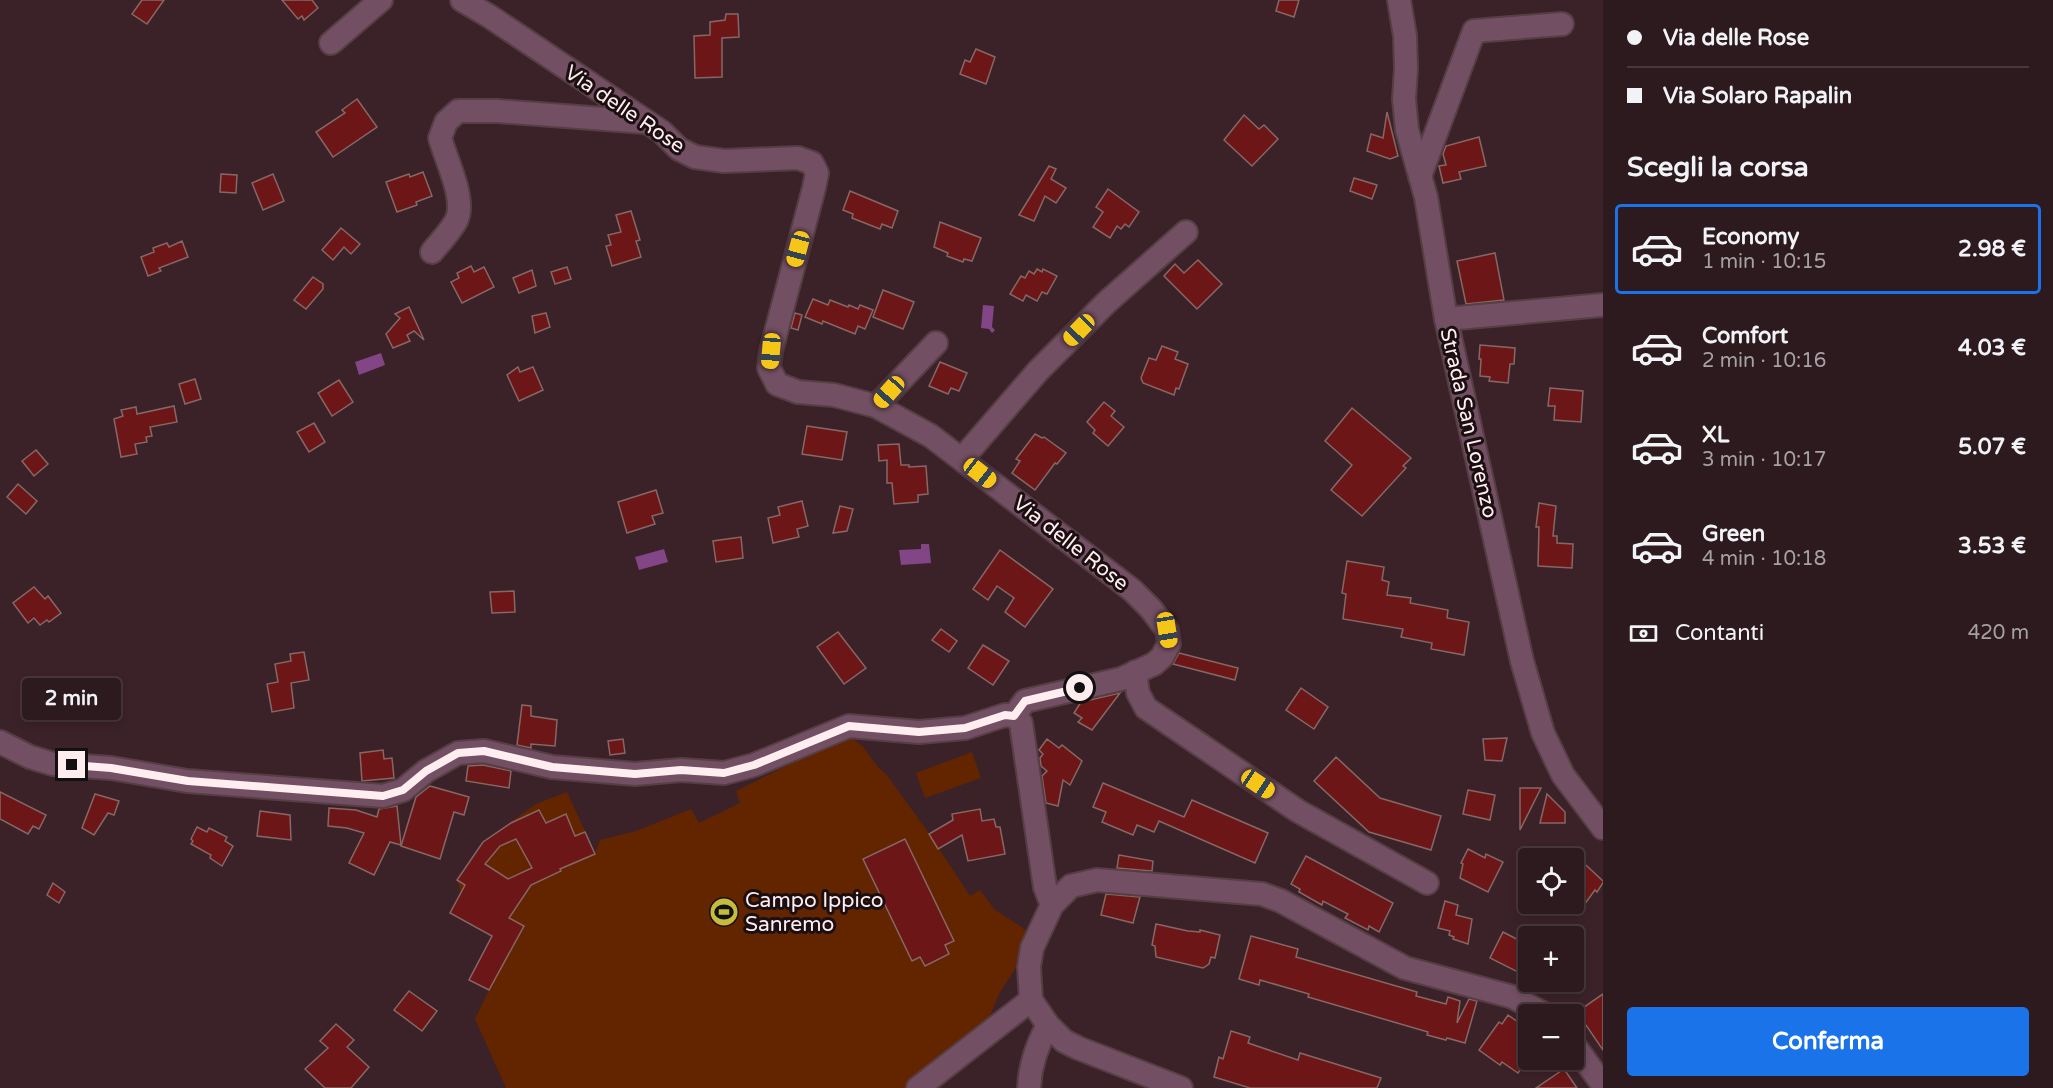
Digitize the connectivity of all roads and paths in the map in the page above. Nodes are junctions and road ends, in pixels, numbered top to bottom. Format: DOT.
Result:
graph roads {
  1 [pos="381,0"];
  2 [pos="462,0"];
  3 [pos="1399,0"];
  4 [pos="1562,24"];
  5 [pos="331,43"];
  6 [pos="646,122"];
  7 [pos="1420,177"];
  8 [pos="1186,232"];
  9 [pos="432,252"];
  10 [pos="1603,306"];
  11 [pos="1446,319"];
  12 [pos="936,343"];
  13 [pos="876,406"];
  14 [pos="962,459"];
  15 [pos="1135,672"];
  16 [pos="1014,716"];
  17 [pos="0,742"];
  18 [pos="1603,828"];
  19 [pos="1427,883"];
  20 [pos="1052,905"];
  21 [pos="1031,1000"];
  22 [pos="1526,1004"];
  23 [pos="1048,1025"];
  24 [pos="1584,1059"];
  25 [pos="1603,1085"];
  26 [pos="918,1088"];
  27 [pos="1029,1088"];
  28 [pos="1181,1088"];
  1 -- 5 [label="street"];
  2 -- 6 [label="street, Via delle Rose"];
  3 -- 7 [label="street, Strada San Lorenzo"];
  4 -- 7 [label="street"];
  6 -- 9 [label="street"];
  6 -- 13 [label="street, Via delle Rose"];
  7 -- 11 [label="street, Strada San Lorenzo"];
  8 -- 14 [label="street"];
  10 -- 11 [label="street"];
  11 -- 18 [label="street, Strada San Lorenzo"];
  12 -- 13 [label="street"];
  13 -- 14 [label="street, Via delle Rose"];
  14 -- 15 [label="street, Via delle Rose"];
  15 -- 16 [label="street, Via delle Rose"];
  15 -- 19 [label="street"];
  16 -- 17 [label="street"];
  16 -- 20 [label="street"];
  20 -- 21 [label="street"];
  20 -- 22 [label="street"];
  21 -- 23 [label="street"];
  21 -- 26 [label="street"];
  23 -- 27 [label="street"];
  23 -- 28 [label="street"];
  24 -- 25 [label="street"];
}
